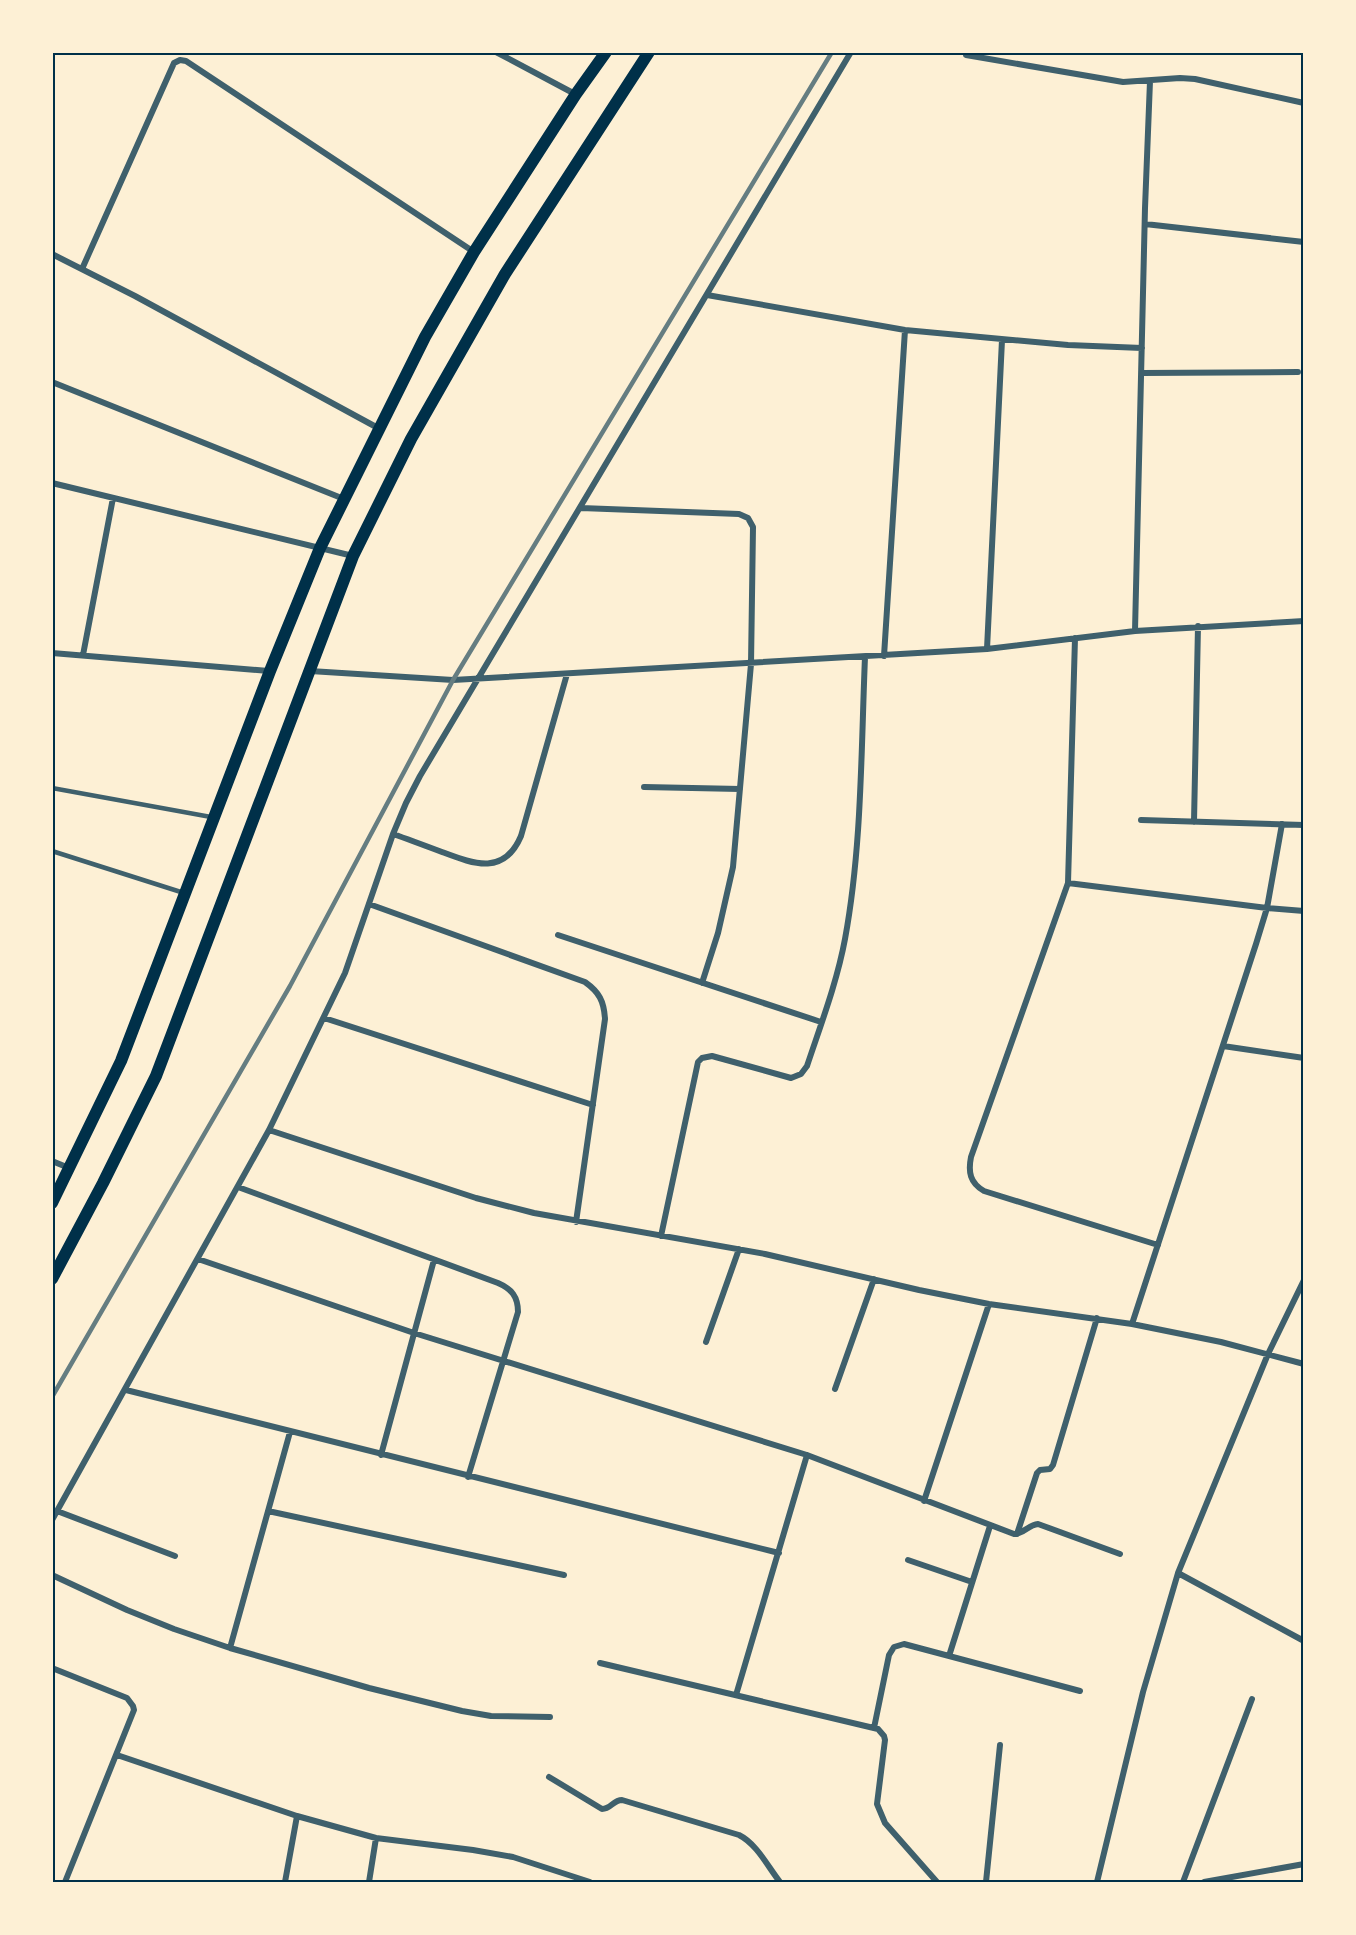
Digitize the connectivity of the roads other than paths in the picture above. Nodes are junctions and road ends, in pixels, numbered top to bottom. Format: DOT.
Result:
graph roads {
  1 [pos="496,52"];
  2 [pos="606,52"];
  3 [pos="649,52"];
  4 [pos="851,52"];
  5 [pos="966,55"];
  6 [pos="1150,81"];
  7 [pos="576,94"];
  8 [pos="1304,103"];
  9 [pos="1145,224"];
  10 [pos="1304,242"];
  11 [pos="474,252"];
  12 [pos="52,254"];
  13 [pos="82,269"];
  14 [pos="707,295"];
  15 [pos="905,330"];
  16 [pos="1002,340"];
  17 [pos="1142,348"];
  18 [pos="1298,372"];
  19 [pos="1142,373"];
  20 [pos="52,382"];
  21 [pos="378,428"];
  22 [pos="52,483"];
  23 [pos="113,498"];
  24 [pos="344,499"];
  25 [pos="581,508"];
  26 [pos="320,548"];
  27 [pos="353,556"];
  28 [pos="1304,621"];
  29 [pos="1198,626"];
  30 [pos="1135,631"];
  31 [pos="1075,638"];
  32 [pos="987,649"];
  33 [pos="52,653"];
  34 [pos="83,655"];
  35 [pos="884,656"];
  36 [pos="865,657"];
  37 [pos="751,664"];
  38 [pos="270,671"];
  39 [pos="310,671"];
  40 [pos="567,674"];
  41 [pos="480,678"];
  42 [pos="644,787"];
  43 [pos="52,788"];
  44 [pos="740,789"];
  45 [pos="214,818"];
  46 [pos="1141,820"];
  47 [pos="1194,822"];
  48 [pos="1282,824"];
  49 [pos="1304,825"];
  50 [pos="393,834"];
  51 [pos="52,851"];
  52 [pos="1068,883"];
  53 [pos="185,893"];
  54 [pos="369,904"];
  55 [pos="1267,908"];
  56 [pos="1304,911"];
  57 [pos="558,935"];
  58 [pos="702,983"];
  59 [pos="324,1018"];
  60 [pos="821,1022"];
  61 [pos="1223,1046"];
  62 [pos="1304,1058"];
  63 [pos="593,1105"];
  64 [pos="269,1130"];
  65 [pos="52,1161"];
  66 [pos="70,1168"];
  67 [pos="238,1187"];
  68 [pos="52,1203"];
  69 [pos="576,1222"];
  70 [pos="661,1236"];
  71 [pos="1158,1245"];
  72 [pos="739,1249"];
  73 [pos="198,1259"];
  74 [pos="434,1260"];
  75 [pos="874,1279"];
  76 [pos="52,1280"];
  77 [pos="1304,1280"];
  78 [pos="989,1304"];
  79 [pos="1097,1318"];
  80 [pos="1132,1324"];
  81 [pos="414,1334"];
  82 [pos="706,1342"];
  83 [pos="1268,1354"];
  84 [pos="504,1360"];
  85 [pos="1304,1364"];
  86 [pos="835,1389"];
  87 [pos="126,1390"];
  88 [pos="290,1432"];
  89 [pos="381,1455"];
  90 [pos="807,1455"];
  91 [pos="468,1477"];
  92 [pos="924,1502"];
  93 [pos="57,1511"];
  94 [pos="268,1511"];
  95 [pos="52,1520"];
  96 [pos="990,1526"];
  97 [pos="1017,1534"];
  98 [pos="779,1553"];
  99 [pos="1120,1554"];
  100 [pos="175,1556"];
  101 [pos="908,1560"];
  102 [pos="1178,1573"];
  103 [pos="52,1575"];
  104 [pos="564,1575"];
  105 [pos="972,1582"];
  106 [pos="1304,1641"];
  107 [pos="230,1648"];
  108 [pos="949,1656"];
  109 [pos="600,1663"];
  110 [pos="52,1668"];
  111 [pos="1080,1691"];
  112 [pos="736,1695"];
  113 [pos="1252,1700"];
  114 [pos="550,1717"];
  115 [pos="874,1728"];
  116 [pos="1000,1745"];
  117 [pos="117,1755"];
  118 [pos="549,1777"];
  119 [pos="297,1816"];
  120 [pos="376,1838"];
  121 [pos="1304,1864"];
  122 [pos="65,1882"];
  123 [pos="285,1882"];
  124 [pos="369,1882"];
  125 [pos="590,1882"];
  126 [pos="780,1882"];
  127 [pos="937,1882"];
  128 [pos="986,1882"];
  129 [pos="1097,1882"];
  130 [pos="1183,1882"];
  131 [pos="1204,1882"];
  1 -- 7 [label="street"];
  2 -- 7 [label="main road"];
  3 -- 27 [label="main road"];
  4 -- 14 [label="street"];
  5 -- 6 [label="street"];
  6 -- 8 [label="street"];
  6 -- 9 [label="street"];
  7 -- 11 [label="main road"];
  9 -- 10 [label="street"];
  9 -- 17 [label="street"];
  11 -- 13 [label="street"];
  11 -- 21 [label="main road"];
  12 -- 13 [label="street"];
  13 -- 21 [label="street"];
  14 -- 15 [label="street"];
  14 -- 25 [label="street"];
  15 -- 16 [label="street"];
  15 -- 35 [label="street"];
  16 -- 17 [label="street"];
  16 -- 32 [label="street"];
  17 -- 19 [label="street"];
  18 -- 19 [label="street"];
  19 -- 30 [label="street"];
  20 -- 24 [label="street"];
  21 -- 24 [label="main road"];
  22 -- 23 [label="street"];
  23 -- 26 [label="street"];
  23 -- 34 [label="street"];
  24 -- 26 [label="main road"];
  25 -- 37 [label="street"];
  25 -- 41 [label="street"];
  26 -- 27 [label="street"];
  26 -- 38 [label="main road"];
  27 -- 39 [label="main road"];
  28 -- 29 [label="street"];
  29 -- 30 [label="street"];
  29 -- 47 [label="street"];
  30 -- 31 [label="street"];
  31 -- 32 [label="street"];
  31 -- 52 [label="street"];
  32 -- 35 [label="street"];
  33 -- 34 [label="street"];
  34 -- 38 [label="street"];
  35 -- 36 [label="street"];
  36 -- 37 [label="street"];
  36 -- 60 [label="street"];
  37 -- 40 [label="street"];
  37 -- 44 [label="street"];
  38 -- 45 [label="main road"];
  39 -- 41 [label="street"];
  39 -- 76 [label="main road"];
  40 -- 41 [label="street"];
  40 -- 50 [label="street"];
  41 -- 50 [label="street"];
  42 -- 44 [label="street"];
  43 -- 45 [label="lane"];
  44 -- 58 [label="street"];
  45 -- 53 [label="main road"];
  46 -- 47 [label="street"];
  47 -- 48 [label="street"];
  48 -- 49 [label="street"];
  48 -- 55 [label="street"];
  50 -- 54 [label="street"];
  51 -- 53 [label="lane"];
  52 -- 55 [label="street"];
  52 -- 71 [label="street"];
  53 -- 66 [label="main road"];
  54 -- 59 [label="street"];
  54 -- 63 [label="street"];
  55 -- 56 [label="street"];
  55 -- 61 [label="street"];
  57 -- 58 [label="street"];
  58 -- 60 [label="street"];
  59 -- 63 [label="street"];
  59 -- 64 [label="street"];
  60 -- 70 [label="street"];
  61 -- 62 [label="street"];
  61 -- 71 [label="street"];
  63 -- 69 [label="street"];
  64 -- 67 [label="street"];
  64 -- 69 [label="street"];
  65 -- 66 [label="street"];
  66 -- 68 [label="main road"];
  67 -- 73 [label="street"];
  67 -- 74 [label="street"];
  69 -- 70 [label="street"];
  70 -- 72 [label="street"];
  71 -- 80 [label="street"];
  72 -- 75 [label="street"];
  72 -- 82 [label="street"];
  73 -- 81 [label="street"];
  73 -- 87 [label="street"];
  74 -- 81 [label="street"];
  74 -- 84 [label="street"];
  75 -- 78 [label="street"];
  75 -- 86 [label="street"];
  77 -- 83 [label="street"];
  78 -- 79 [label="street"];
  78 -- 92 [label="street"];
  79 -- 80 [label="street"];
  79 -- 97 [label="street"];
  80 -- 83 [label="street"];
  81 -- 84 [label="street"];
  81 -- 89 [label="street"];
  83 -- 85 [label="street"];
  83 -- 102 [label="street"];
  84 -- 90 [label="street"];
  84 -- 91 [label="street"];
  87 -- 88 [label="street"];
  87 -- 93 [label="street"];
  88 -- 89 [label="street"];
  88 -- 94 [label="street"];
  89 -- 91 [label="street"];
  90 -- 92 [label="street"];
  90 -- 98 [label="street"];
  91 -- 98 [label="street"];
  92 -- 96 [label="street"];
  93 -- 95 [label="street"];
  93 -- 100 [label="street"];
  94 -- 104 [label="street"];
  94 -- 107 [label="street"];
  96 -- 97 [label="street"];
  96 -- 105 [label="street"];
  97 -- 99 [label="street"];
  98 -- 112 [label="street"];
  101 -- 105 [label="street"];
  102 -- 106 [label="street"];
  102 -- 129 [label="street"];
  103 -- 107 [label="street"];
  105 -- 108 [label="street"];
  107 -- 114 [label="street"];
  108 -- 111 [label="street"];
  108 -- 115 [label="street"];
  109 -- 112 [label="street"];
  110 -- 117 [label="street"];
  112 -- 115 [label="street"];
  113 -- 130 [label="street"];
  115 -- 127 [label="street"];
  116 -- 128 [label="street"];
  117 -- 119 [label="street"];
  117 -- 122 [label="street"];
  118 -- 126 [label="street"];
  119 -- 120 [label="street"];
  119 -- 123 [label="street"];
  120 -- 124 [label="street"];
  120 -- 125 [label="street"];
  121 -- 131 [label="street"];
}
